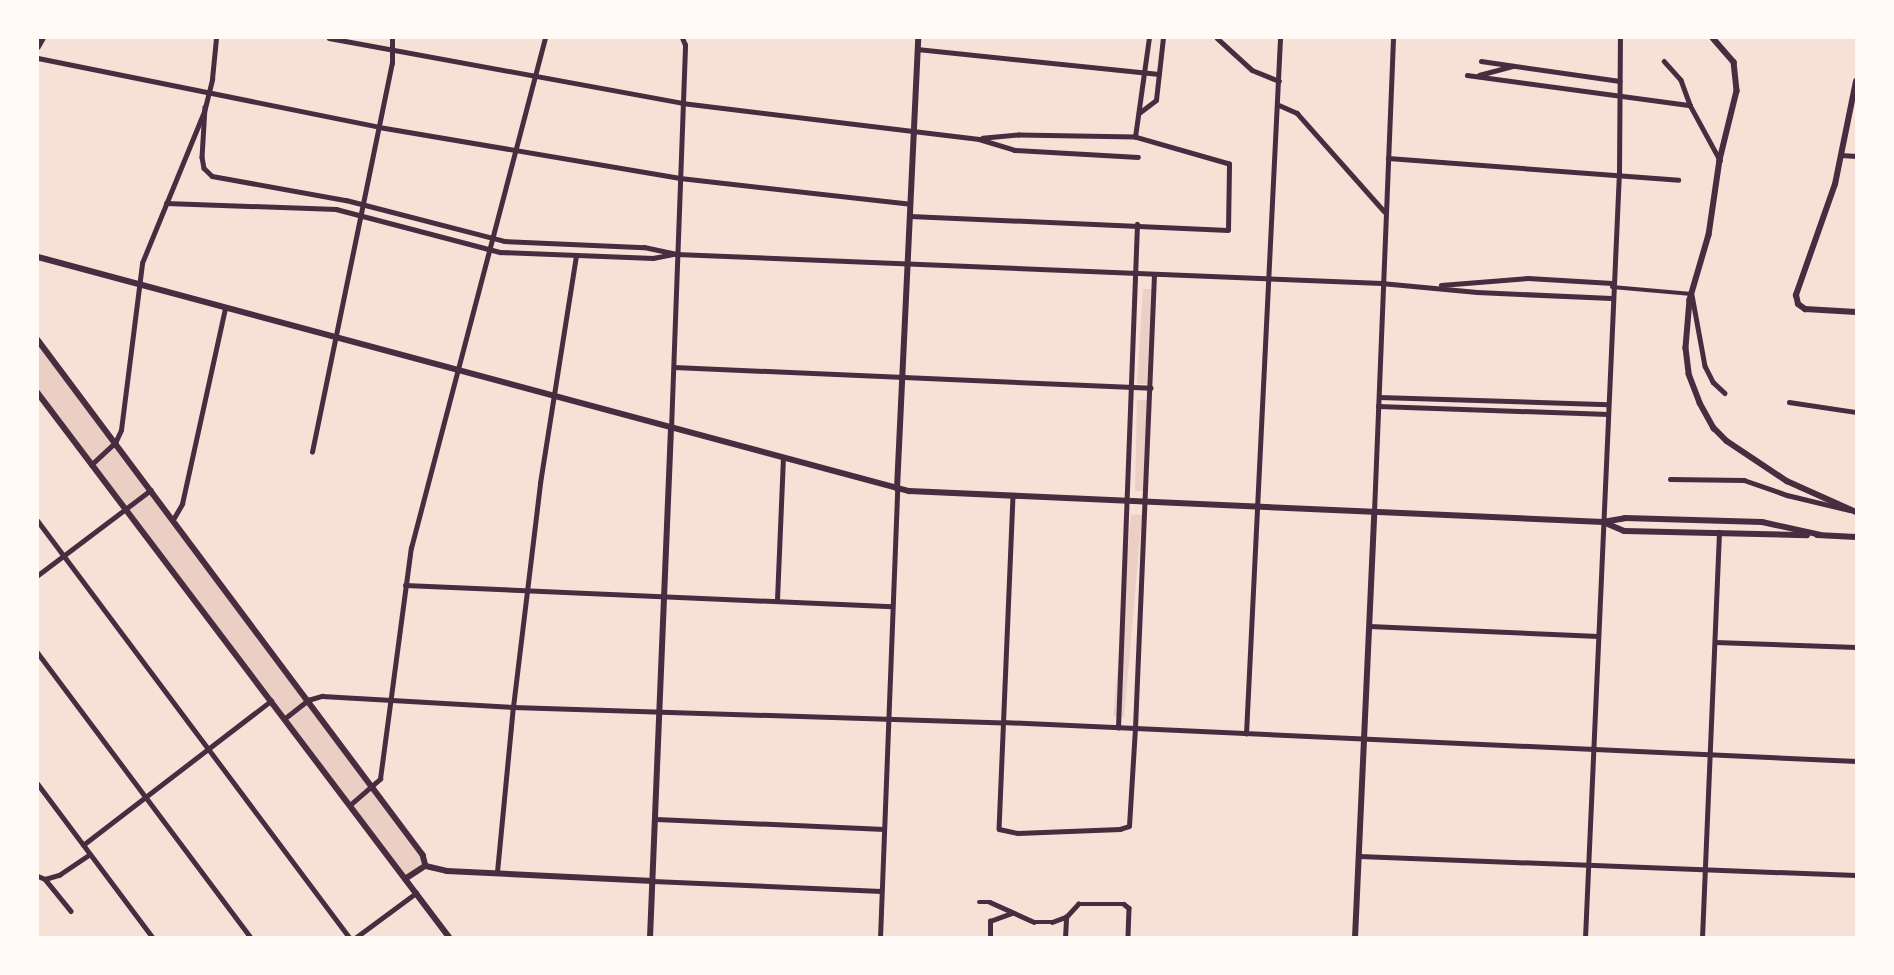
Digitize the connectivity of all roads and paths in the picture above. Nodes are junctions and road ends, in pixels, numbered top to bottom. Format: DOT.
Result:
graph roads {
  1 [pos="43,38"];
  2 [pos="216,38"];
  3 [pos="329,38"];
  4 [pos="392,38"];
  5 [pos="545,38"];
  6 [pos="682,38"];
  7 [pos="918,38"];
  8 [pos="1149,38"];
  9 [pos="1163,38"];
  10 [pos="1217,38"];
  11 [pos="1280,38"];
  12 [pos="1393,38"];
  13 [pos="1620,38"];
  14 [pos="1713,38"];
  15 [pos="38,47"];
  16 [pos="391,49"];
  17 [pos="917,49"];
  18 [pos="38,58"];
  19 [pos="1481,61"];
  20 [pos="1664,61"];
  21 [pos="1514,66"];
  22 [pos="1146,72"];
  23 [pos="537,74"];
  24 [pos="1159,74"];
  25 [pos="1467,75"];
  26 [pos="1477,76"];
  27 [pos="1279,81"];
  28 [pos="1620,81"];
  29 [pos="1856,81"];
  30 [pos="210,91"];
  31 [pos="1620,96"];
  32 [pos="1854,99"];
  33 [pos="682,103"];
  34 [pos="1279,105"];
  35 [pos="1690,106"];
  36 [pos="205,107"];
  37 [pos="1139,113"];
  38 [pos="378,127"];
  39 [pos="913,131"];
  40 [pos="1134,137"];
  41 [pos="979,138"];
  42 [pos="516,150"];
  43 [pos="1841,155"];
  44 [pos="1856,156"];
  45 [pos="1138,157"];
  46 [pos="1388,158"];
  47 [pos="1720,160"];
  48 [pos="1618,173"];
  49 [pos="680,178"];
  50 [pos="1678,180"];
  51 [pos="166,203"];
  52 [pos="910,204"];
  53 [pos="364,207"];
  54 [pos="1384,211"];
  55 [pos="362,216"];
  56 [pos="910,216"];
  57 [pos="1137,224"];
  58 [pos="492,238"];
  59 [pos="489,248"];
  60 [pos="676,254"];
  61 [pos="576,256"];
  62 [pos="38,257"];
  63 [pos="908,263"];
  64 [pos="1137,273"];
  65 [pos="1154,274"];
  66 [pos="1268,279"];
  67 [pos="1381,283"];
  68 [pos="140,284"];
  69 [pos="1612,285"];
  70 [pos="1434,286"];
  71 [pos="1692,294"];
  72 [pos="1611,298"];
  73 [pos="225,308"];
  74 [pos="1856,312"];
  75 [pos="335,338"];
  76 [pos="38,340"];
  77 [pos="674,367"];
  78 [pos="458,372"];
  79 [pos="903,377"];
  80 [pos="1133,388"];
  81 [pos="1151,388"];
  82 [pos="1725,392"];
  83 [pos="38,394"];
  84 [pos="555,396"];
  85 [pos="1379,397"];
  86 [pos="1788,402"];
  87 [pos="1608,404"];
  88 [pos="1378,406"];
  89 [pos="1856,412"];
  90 [pos="1608,414"];
  91 [pos="671,429"];
  92 [pos="115,443"];
  93 [pos="312,452"];
  94 [pos="783,458"];
  95 [pos="91,465"];
  96 [pos="1670,480"];
  97 [pos="897,489"];
  98 [pos="151,490"];
  99 [pos="1013,496"];
  100 [pos="1128,500"];
  101 [pos="1146,501"];
  102 [pos="1259,506"];
  103 [pos="126,510"];
  104 [pos="1374,512"];
  105 [pos="1854,512"];
  106 [pos="174,518"];
  107 [pos="38,521"];
  108 [pos="1603,522"];
  109 [pos="1719,532"];
  110 [pos="1821,535"];
  111 [pos="1856,537"];
  112 [pos="64,555"];
  113 [pos="38,575"];
  114 [pos="405,585"];
  115 [pos="526,592"];
  116 [pos="666,596"];
  117 [pos="777,600"];
  118 [pos="892,606"];
  119 [pos="1369,626"];
  120 [pos="1598,636"];
  121 [pos="1715,642"];
  122 [pos="1856,647"];
  123 [pos="38,653"];
  124 [pos="308,700"];
  125 [pos="390,700"];
  126 [pos="271,701"];
  127 [pos="513,707"];
  128 [pos="661,712"];
  129 [pos="887,718"];
  130 [pos="284,719"];
  131 [pos="1003,722"];
  132 [pos="1118,728"];
  133 [pos="1135,728"];
  134 [pos="1246,734"];
  135 [pos="1364,739"];
  136 [pos="210,748"];
  137 [pos="1592,748"];
  138 [pos="1710,752"];
  139 [pos="1856,761"];
  140 [pos="38,784"];
  141 [pos="373,786"];
  142 [pos="145,797"];
  143 [pos="350,805"];
  144 [pos="656,819"];
  145 [pos="884,830"];
  146 [pos="83,845"];
  147 [pos="90,854"];
  148 [pos="1359,856"];
  149 [pos="1587,863"];
  150 [pos="426,866"];
  151 [pos="1705,868"];
  152 [pos="497,872"];
  153 [pos="1856,875"];
  154 [pos="38,876"];
  155 [pos="45,879"];
  156 [pos="406,879"];
  157 [pos="653,881"];
  158 [pos="881,891"];
  159 [pos="416,893"];
  160 [pos="979,902"];
  161 [pos="71,911"];
  162 [pos="1012,912"];
  163 [pos="1066,917"];
  164 [pos="153,938"];
  165 [pos="251,938"];
  166 [pos="350,938"];
  167 [pos="356,938"];
  168 [pos="450,938"];
  169 [pos="650,938"];
  170 [pos="880,938"];
  171 [pos="990,938"];
  172 [pos="1065,938"];
  173 [pos="1128,938"];
  174 [pos="1355,938"];
  175 [pos="1585,938"];
  176 [pos="1702,938"];
  1 -- 15 [label="street"];
  2 -- 30 [label="street"];
  3 -- 16 [label="street"];
  4 -- 16 [label="street"];
  5 -- 23 [label="street"];
  6 -- 33 [label="street"];
  7 -- 17 [label="street"];
  8 -- 22 [label="street"];
  9 -- 24 [label="street"];
  10 -- 27 [label="street"];
  11 -- 27 [label="street"];
  12 -- 46 [label="street"];
  13 -- 28 [label="street"];
  14 -- 47 [label="street"];
  16 -- 23 [label="street"];
  16 -- 38 [label="street"];
  17 -- 22 [label="street"];
  17 -- 39 [label="street"];
  18 -- 30 [label="street"];
  19 -- 21 [label="street"];
  20 -- 35 [label="street"];
  21 -- 26 [label="street"];
  21 -- 28 [label="street"];
  22 -- 24 [label="street"];
  22 -- 37 [label="street"];
  23 -- 33 [label="street"];
  23 -- 42 [label="street"];
  24 -- 37 [label="street"];
  25 -- 26 [label="street"];
  26 -- 31 [label="street"];
  27 -- 34 [label="street"];
  28 -- 31 [label="street"];
  29 -- 32 [label="main road"];
  30 -- 36 [label="street"];
  30 -- 38 [label="street"];
  31 -- 35 [label="street"];
  31 -- 48 [label="street"];
  32 -- 43 [label="main road"];
  33 -- 39 [label="street"];
  33 -- 49 [label="street"];
  34 -- 54 [label="street"];
  34 -- 66 [label="street"];
  35 -- 47 [label="street"];
  36 -- 51 [label="street"];
  36 -- 53 [label="street"];
  37 -- 40 [label="street"];
  38 -- 42 [label="street"];
  38 -- 53 [label="street"];
  39 -- 41 [label="street"];
  39 -- 52 [label="street"];
  40 -- 41 [label="street"];
  40 -- 57 [label="street"];
  41 -- 45 [label="street"];
  42 -- 49 [label="street"];
  42 -- 58 [label="street"];
  43 -- 44 [label="street"];
  43 -- 74 [label="main road"];
  46 -- 48 [label="street"];
  46 -- 54 [label="street"];
  47 -- 71 [label="street"];
  48 -- 50 [label="street"];
  48 -- 69 [label="street"];
  49 -- 52 [label="street"];
  49 -- 60 [label="street"];
  51 -- 55 [label="street"];
  51 -- 68 [label="street"];
  52 -- 56 [label="street"];
  53 -- 55 [label="street"];
  53 -- 58 [label="street"];
  54 -- 67 [label="street"];
  55 -- 59 [label="street"];
  55 -- 75 [label="street"];
  56 -- 57 [label="street"];
  56 -- 63 [label="street"];
  57 -- 64 [label="street"];
  58 -- 59 [label="street"];
  58 -- 60 [label="street"];
  59 -- 61 [label="street"];
  59 -- 78 [label="street"];
  60 -- 61 [label="street"];
  60 -- 63 [label="street"];
  60 -- 77 [label="street"];
  61 -- 84 [label="street"];
  62 -- 68 [label="main road"];
  63 -- 64 [label="street"];
  63 -- 79 [label="street"];
  64 -- 65 [label="street"];
  64 -- 80 [label="street"];
  65 -- 66 [label="street"];
  65 -- 81 [label="street"];
  66 -- 67 [label="street"];
  66 -- 102 [label="street"];
  67 -- 70 [label="street"];
  67 -- 85 [label="street"];
  68 -- 73 [label="main road"];
  68 -- 92 [label="street"];
  69 -- 70 [label="street"];
  69 -- 71 [label="street"];
  69 -- 72 [label="street"];
  70 -- 72 [label="street"];
  71 -- 82 [label="street"];
  71 -- 105 [label="street"];
  72 -- 87 [label="street"];
  73 -- 75 [label="main road"];
  73 -- 106 [label="street"];
  75 -- 78 [label="main road"];
  75 -- 93 [label="street"];
  76 -- 92 [label="street"];
  77 -- 79 [label="street"];
  77 -- 91 [label="street"];
  78 -- 84 [label="main road"];
  78 -- 114 [label="street"];
  79 -- 80 [label="street"];
  79 -- 97 [label="street"];
  80 -- 81 [label="street"];
  80 -- 100 [label="street"];
  81 -- 101 [label="street"];
  83 -- 95 [label="street"];
  84 -- 91 [label="main road"];
  84 -- 115 [label="street"];
  85 -- 87 [label="street"];
  85 -- 88 [label="street"];
  86 -- 89 [label="street"];
  87 -- 90 [label="street"];
  88 -- 90 [label="street"];
  88 -- 104 [label="street"];
  90 -- 108 [label="street"];
  91 -- 94 [label="main road"];
  91 -- 116 [label="street"];
  92 -- 95 [label="street"];
  92 -- 98 [label="street"];
  94 -- 97 [label="main road"];
  94 -- 117 [label="street"];
  95 -- 103 [label="street"];
  96 -- 105 [label="street"];
  97 -- 99 [label="main road"];
  97 -- 118 [label="street"];
  98 -- 103 [label="street"];
  98 -- 106 [label="street"];
  99 -- 100 [label="main road"];
  99 -- 131 [label="street"];
  100 -- 101 [label="main road"];
  100 -- 132 [label="street"];
  101 -- 102 [label="main road"];
  101 -- 133 [label="street"];
  102 -- 104 [label="main road"];
  102 -- 134 [label="street"];
  103 -- 112 [label="street"];
  103 -- 126 [label="street"];
  104 -- 108 [label="main road"];
  104 -- 119 [label="street"];
  106 -- 124 [label="street"];
  107 -- 112 [label="street"];
  108 -- 109 [label="main road"];
  108 -- 110 [label="main road"];
  108 -- 120 [label="street"];
  109 -- 110 [label="main road"];
  109 -- 121 [label="street"];
  110 -- 111 [label="main road"];
  112 -- 113 [label="street"];
  112 -- 136 [label="street"];
  114 -- 115 [label="street"];
  114 -- 125 [label="street"];
  115 -- 116 [label="street"];
  115 -- 127 [label="street"];
  116 -- 117 [label="street"];
  116 -- 128 [label="street"];
  117 -- 118 [label="street"];
  118 -- 129 [label="street"];
  119 -- 120 [label="street"];
  119 -- 135 [label="street"];
  120 -- 137 [label="street"];
  121 -- 122 [label="street"];
  121 -- 138 [label="street"];
  123 -- 142 [label="street"];
  124 -- 125 [label="street"];
  124 -- 130 [label="street"];
  124 -- 141 [label="street"];
  125 -- 127 [label="street"];
  125 -- 141 [label="street"];
  126 -- 130 [label="street"];
  126 -- 136 [label="street"];
  127 -- 128 [label="street"];
  127 -- 152 [label="street"];
  128 -- 129 [label="street"];
  128 -- 144 [label="street"];
  129 -- 131 [label="street"];
  129 -- 145 [label="street"];
  130 -- 143 [label="street"];
  131 -- 132 [label="street"];
  131 -- 133 [label="street"];
  132 -- 133 [label="street"];
  133 -- 134 [label="street"];
  134 -- 135 [label="street"];
  135 -- 137 [label="street"];
  135 -- 148 [label="street"];
  136 -- 142 [label="street"];
  136 -- 166 [label="street"];
  137 -- 138 [label="street"];
  137 -- 149 [label="street"];
  138 -- 139 [label="street"];
  138 -- 151 [label="street"];
  140 -- 146 [label="street"];
  141 -- 143 [label="street"];
  141 -- 150 [label="street"];
  142 -- 146 [label="street"];
  142 -- 165 [label="street"];
  143 -- 156 [label="street"];
  144 -- 145 [label="street"];
  144 -- 157 [label="street"];
  145 -- 158 [label="street"];
  146 -- 147 [label="street"];
  147 -- 155 [label="street"];
  147 -- 164 [label="street"];
  148 -- 149 [label="street"];
  148 -- 174 [label="street"];
  149 -- 151 [label="street"];
  149 -- 175 [label="street"];
  150 -- 152 [label="street"];
  150 -- 156 [label="street"];
  151 -- 153 [label="street"];
  151 -- 176 [label="street"];
  152 -- 157 [label="street"];
  154 -- 155 [label="street"];
  155 -- 161 [label="street"];
  156 -- 159 [label="street"];
  157 -- 158 [label="street"];
  157 -- 169 [label="street"];
  158 -- 170 [label="street"];
  159 -- 167 [label="street"];
  159 -- 168 [label="street"];
  160 -- 162 [label="street"];
  162 -- 163 [label="street"];
  162 -- 171 [label="street"];
  163 -- 172 [label="street"];
  163 -- 173 [label="street"];
}
